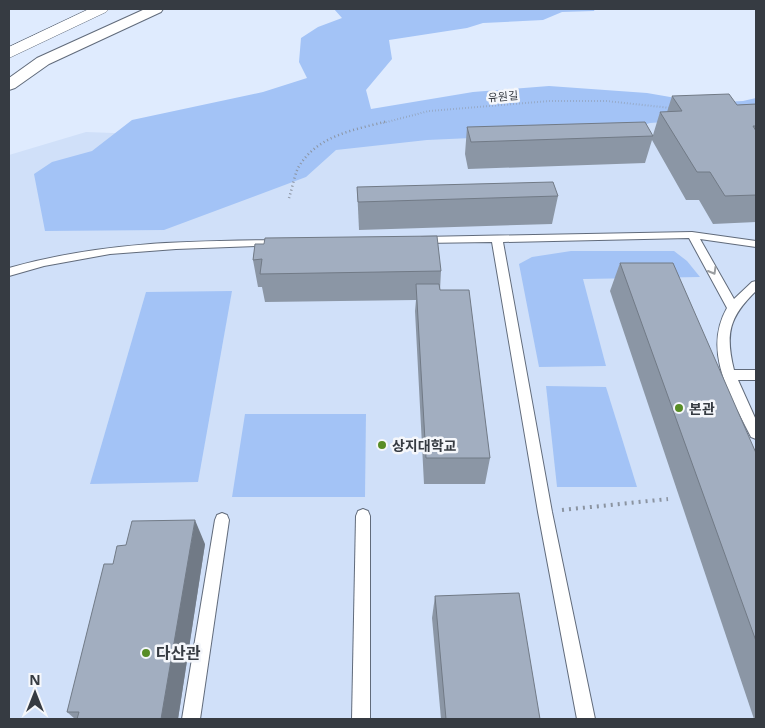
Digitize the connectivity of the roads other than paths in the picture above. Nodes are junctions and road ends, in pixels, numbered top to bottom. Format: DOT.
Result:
graph roads {
  1 [pos="79,9"];
  2 [pos="101,9"];
  3 [pos="156,9"];
  4 [pos="9,43"];
  5 [pos="9,54"];
  6 [pos="9,85"];
  7 [pos="692,235"];
  8 [pos="497,239"];
  9 [pos="409,240"];
  10 [pos="295,242"];
  11 [pos="756,244"];
  12 [pos="9,272"];
  13 [pos="756,285"];
  14 [pos="734,308"];
  15 [pos="730,375"];
  16 [pos="756,375"];
  17 [pos="756,433"];
  18 [pos="363,516"];
  19 [pos="222,520"];
  20 [pos="191,719"];
  21 [pos="361,719"];
  22 [pos="586,719"];
  1 -- 4 [label="highway"];
  2 -- 5 [label="highway"];
  3 -- 6 [label="street"];
  7 -- 8 [label="lane"];
  7 -- 11 [label="lane"];
  7 -- 14 [label="lane, one-way"];
  8 -- 9 [label="lane"];
  8 -- 22 [label="lane"];
  10 -- 12 [label="lane"];
  13 -- 14 [label="lane"];
  14 -- 15 [label="lane"];
  15 -- 16 [label="lane"];
  15 -- 17 [label="lane"];
  18 -- 21 [label="lane"];
  19 -- 20 [label="lane"];
}
